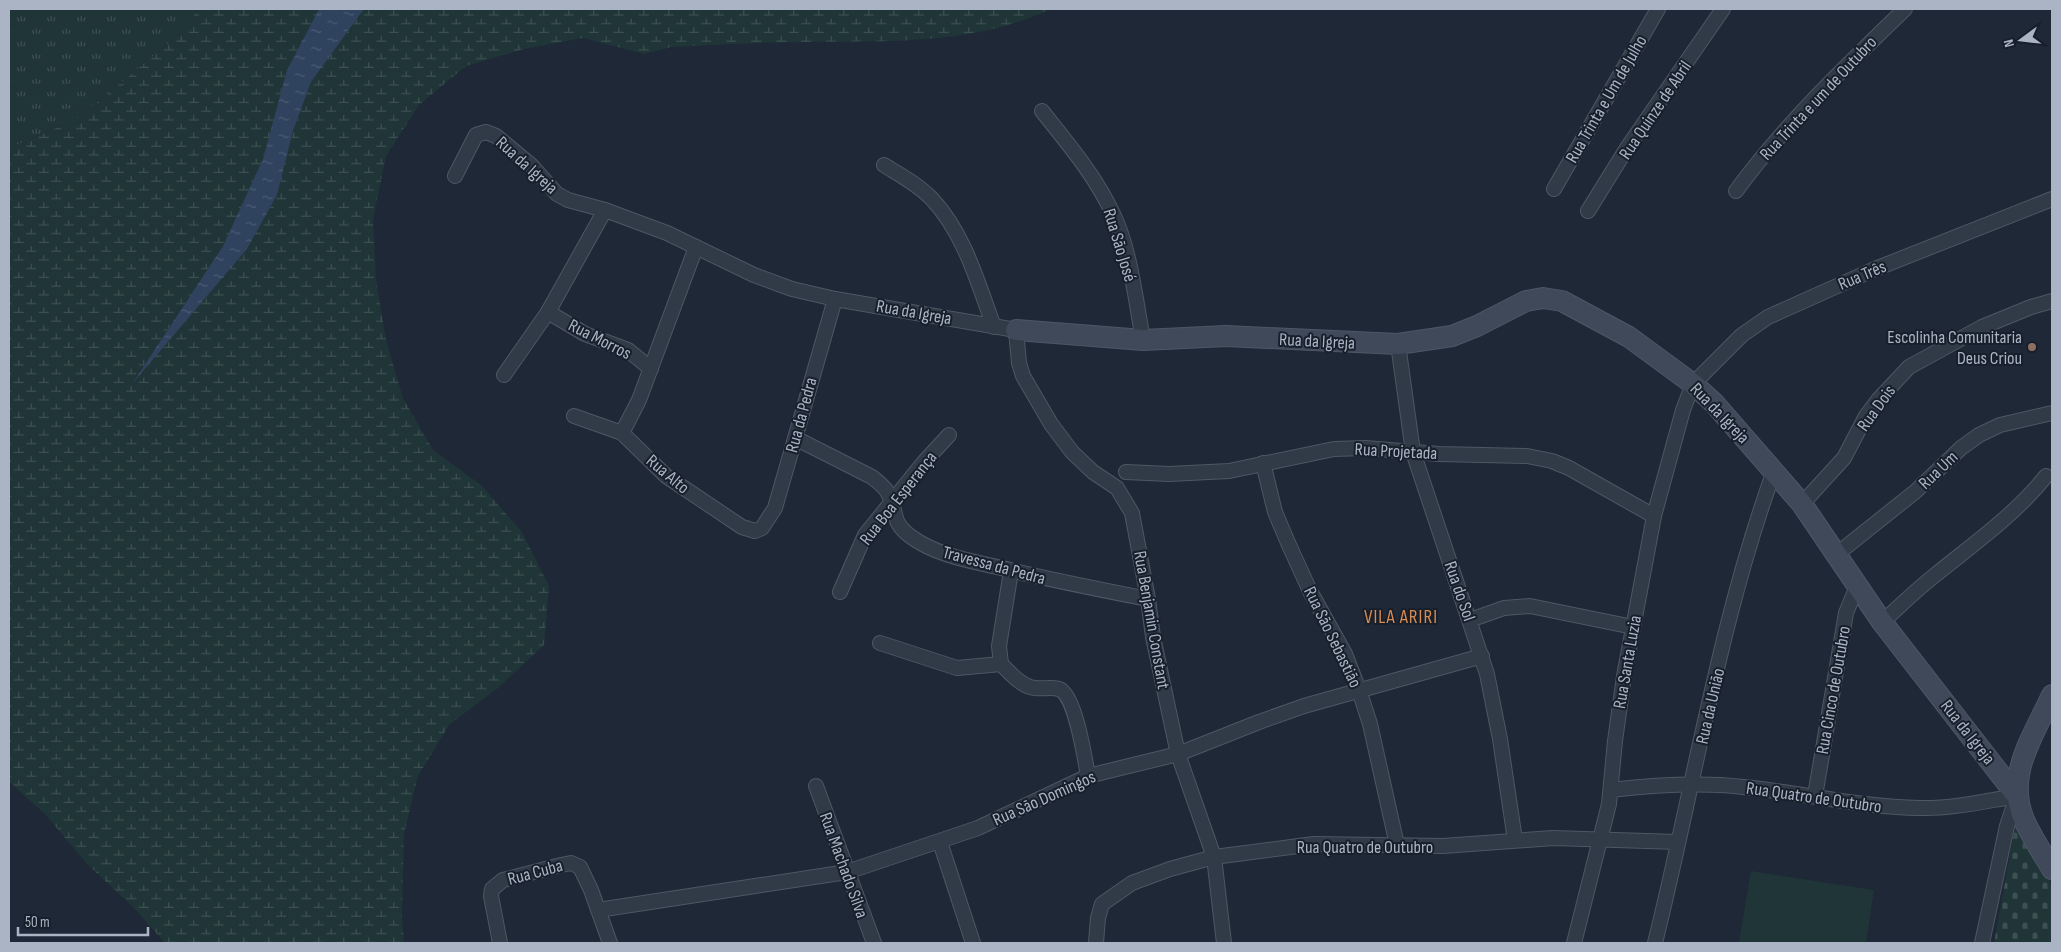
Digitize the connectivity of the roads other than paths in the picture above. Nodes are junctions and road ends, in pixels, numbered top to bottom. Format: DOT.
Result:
graph roads {
  1 [pos="1658,9"];
  2 [pos="1723,9"];
  3 [pos="1905,9"];
  4 [pos="1042,111"];
  5 [pos="884,166"];
  6 [pos="455,176"];
  7 [pos="1554,189"];
  8 [pos="1736,191"];
  9 [pos="2052,199"];
  10 [pos="605,210"];
  11 [pos="1588,211"];
  12 [pos="696,247"];
  13 [pos="834,299"];
  14 [pos="2052,301"];
  15 [pos="548,312"];
  16 [pos="994,326"];
  17 [pos="1016,330"];
  18 [pos="1143,340"];
  19 [pos="1398,344"];
  20 [pos="651,369"];
  21 [pos="504,375"];
  22 [pos="1694,384"];
  23 [pos="2052,413"];
  24 [pos="574,416"];
  25 [pos="622,433"];
  26 [pos="949,435"];
  27 [pos="795,438"];
  28 [pos="1413,452"];
  29 [pos="1263,463"];
  30 [pos="1774,471"];
  31 [pos="1126,472"];
  32 [pos="2046,476"];
  33 [pos="892,504"];
  34 [pos="1802,504"];
  35 [pos="1654,516"];
  36 [pos="762,528"];
  37 [pos="1837,554"];
  38 [pos="1011,571"];
  39 [pos="1857,586"];
  40 [pos="840,592"];
  41 [pos="1148,599"];
  42 [pos="1470,620"];
  43 [pos="1882,622"];
  44 [pos="1633,627"];
  45 [pos="880,642"];
  46 [pos="1482,656"];
  47 [pos="1001,664"];
  48 [pos="1359,690"];
  49 [pos="2052,695"];
  50 [pos="1178,754"];
  51 [pos="1088,776"];
  52 [pos="1693,784"];
  53 [pos="816,786"];
  54 [pos="1611,790"];
  55 [pos="1814,796"];
  56 [pos="2017,796"];
  57 [pos="1600,839"];
  58 [pos="1515,840"];
  59 [pos="940,842"];
  60 [pos="1678,842"];
  61 [pos="1397,845"];
  62 [pos="1214,857"];
  63 [pos="2052,869"];
  64 [pos="847,872"];
  65 [pos="598,910"];
  66 [pos="500,943"];
  67 [pos="610,943"];
  68 [pos="874,943"];
  69 [pos="973,943"];
  70 [pos="1096,943"];
  71 [pos="1224,943"];
  72 [pos="1574,943"];
  73 [pos="1655,943"];
  74 [pos="1982,943"];
  1 -- 7 [label="street, Rua Trinta e Um de Julho"];
  2 -- 11 [label="street, Rua Quinze de Abril"];
  3 -- 8 [label="street, Rua Trinta e um de Outubro"];
  4 -- 18 [label="street, Rua São José"];
  5 -- 16 [label="street"];
  6 -- 10 [label="street, Rua da Igreja"];
  9 -- 22 [label="street, Rua Três"];
  10 -- 12 [label="street, Rua da Igreja"];
  10 -- 15 [label="street, Rua Morros"];
  12 -- 13 [label="street, Rua da Igreja"];
  12 -- 20 [label="street"];
  13 -- 16 [label="street, Rua da Igreja"];
  13 -- 27 [label="street, Rua da Pedra"];
  14 -- 34 [label="street, Rua Dois"];
  15 -- 20 [label="street, Rua Morros"];
  15 -- 21 [label="street, Rua Morros"];
  16 -- 17 [label="street, Rua da Igreja"];
  17 -- 18 [label="street, Rua da Igreja"];
  17 -- 41 [label="street, Rua Benjamin Constant"];
  18 -- 19 [label="street, Rua da Igreja"];
  19 -- 22 [label="street, Rua da Igreja"];
  19 -- 28 [label="street, Rua do Sol"];
  20 -- 25 [label="street"];
  22 -- 30 [label="street, Rua da Igreja"];
  22 -- 35 [label="street, Rua Santa Luzia"];
  23 -- 37 [label="street, Rua Um"];
  24 -- 25 [label="street, Rua Alto"];
  25 -- 36 [label="street, Rua Alto"];
  26 -- 33 [label="street, Rua Boa Esperança"];
  27 -- 33 [label="street, Travessa da Pedra"];
  27 -- 36 [label="street, Rua da Pedra"];
  28 -- 29 [label="street, Rua Projetada"];
  28 -- 35 [label="street, Rua Projetada"];
  28 -- 42 [label="street, Rua do Sol"];
  29 -- 31 [label="street, Rua Projetada"];
  29 -- 48 [label="street, Rua São Sebastião"];
  30 -- 34 [label="street, Rua da Igreja"];
  30 -- 52 [label="street, Rua da União"];
  32 -- 43 [label="street"];
  33 -- 38 [label="street, Travessa da Pedra"];
  33 -- 40 [label="street, Rua Boa Esperança"];
  34 -- 37 [label="street, Rua da Igreja"];
  35 -- 44 [label="street, Rua Santa Luzia"];
  37 -- 39 [label="street, Rua da Igreja"];
  38 -- 41 [label="street, Travessa da Pedra"];
  38 -- 47 [label="street"];
  39 -- 43 [label="street, Rua da Igreja"];
  39 -- 55 [label="street, Rua Cinco de Outubro"];
  41 -- 50 [label="street, Rua Benjamin Constant"];
  42 -- 44 [label="street"];
  42 -- 46 [label="street, Rua do Sol"];
  43 -- 56 [label="street, Rua da Igreja"];
  44 -- 54 [label="street, Rua Santa Luzia"];
  45 -- 47 [label="street"];
  46 -- 48 [label="street, Rua São Domingos"];
  46 -- 58 [label="street, Rua do Sol"];
  47 -- 51 [label="street"];
  48 -- 50 [label="street, Rua São Domingos"];
  48 -- 61 [label="street, Rua São Sebastião"];
  49 -- 56 [label="street"];
  50 -- 51 [label="street, Rua São Domingos"];
  50 -- 62 [label="street, Rua Benjamin Constant"];
  51 -- 59 [label="street, Rua São Domingos"];
  52 -- 54 [label="street, Rua Quatro de Outubro"];
  52 -- 55 [label="street, Rua Quatro de Outubro"];
  52 -- 60 [label="street, Rua da União"];
  53 -- 64 [label="street, Rua Machado Silva"];
  54 -- 57 [label="street, Rua Santa Luzia"];
  55 -- 56 [label="street, Rua Quatro de Outubro"];
  56 -- 63 [label="street"];
  56 -- 74 [label="street"];
  57 -- 58 [label="street, Rua Quatro de Outubro"];
  57 -- 60 [label="street, Rua Quatro de Outubro"];
  57 -- 72 [label="street, Rua Santa Luzia"];
  58 -- 61 [label="street, Rua Quatro de Outubro"];
  59 -- 64 [label="street, Rua São Domingos"];
  59 -- 69 [label="street"];
  60 -- 73 [label="street, Rua da União"];
  61 -- 62 [label="street, Rua Quatro de Outubro"];
  62 -- 70 [label="street, Rua Quatro de Outubro"];
  62 -- 71 [label="street, Rua Benjamin Constant"];
  64 -- 65 [label="street, Rua São Domingos"];
  64 -- 68 [label="street, Rua Machado Silva"];
  65 -- 66 [label="street, Rua Cuba"];
  65 -- 67 [label="street"];
}
